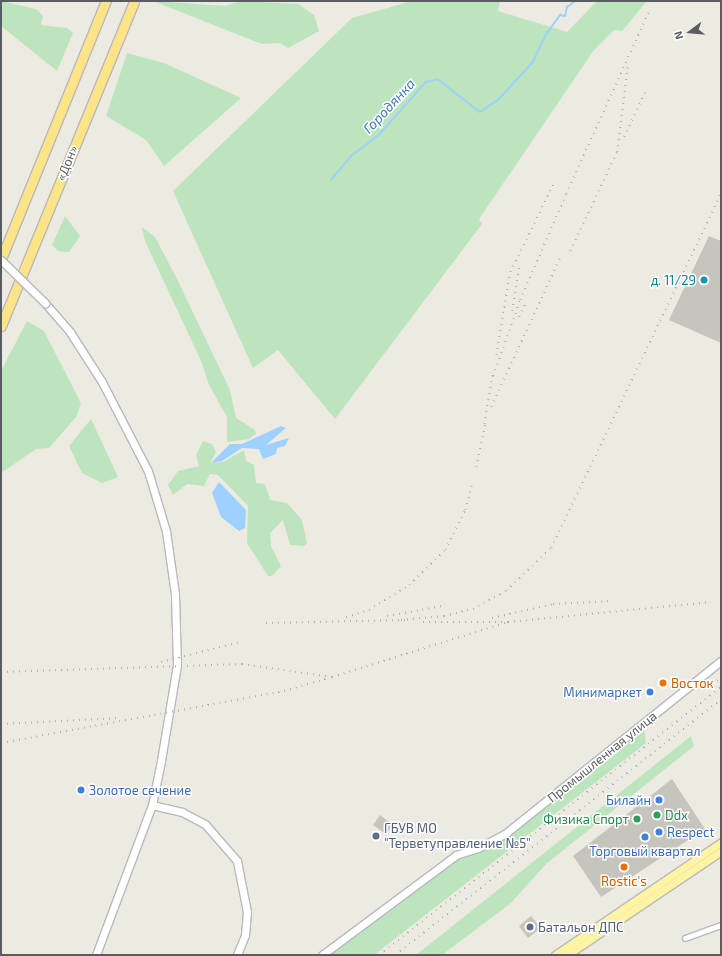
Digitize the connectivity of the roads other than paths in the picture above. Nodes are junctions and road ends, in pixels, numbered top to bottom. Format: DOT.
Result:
graph roads {
  1 [pos="106,1"];
  2 [pos="134,1"];
  3 [pos="1,259"];
  4 [pos="1,326"];
  5 [pos="721,661"];
  6 [pos="152,805"];
  7 [pos="721,842"];
  8 [pos="721,851"];
  9 [pos="721,925"];
  10 [pos="685,938"];
  11 [pos="96,955"];
  12 [pos="237,955"];
  13 [pos="322,955"];
  14 [pos="555,955"];
  15 [pos="567,955"];
  1 -- 3 [label="highway, «Дон»"];
  2 -- 4 [label="highway, «Дон»"];
  3 -- 6 [label="street, bridge"];
  5 -- 13 [label="street, Промышленная улица"];
  6 -- 11 [label="street"];
  6 -- 12 [label="street"];
  7 -- 14 [label="main road"];
  8 -- 15 [label="main road"];
  9 -- 10 [label="street"];
}
